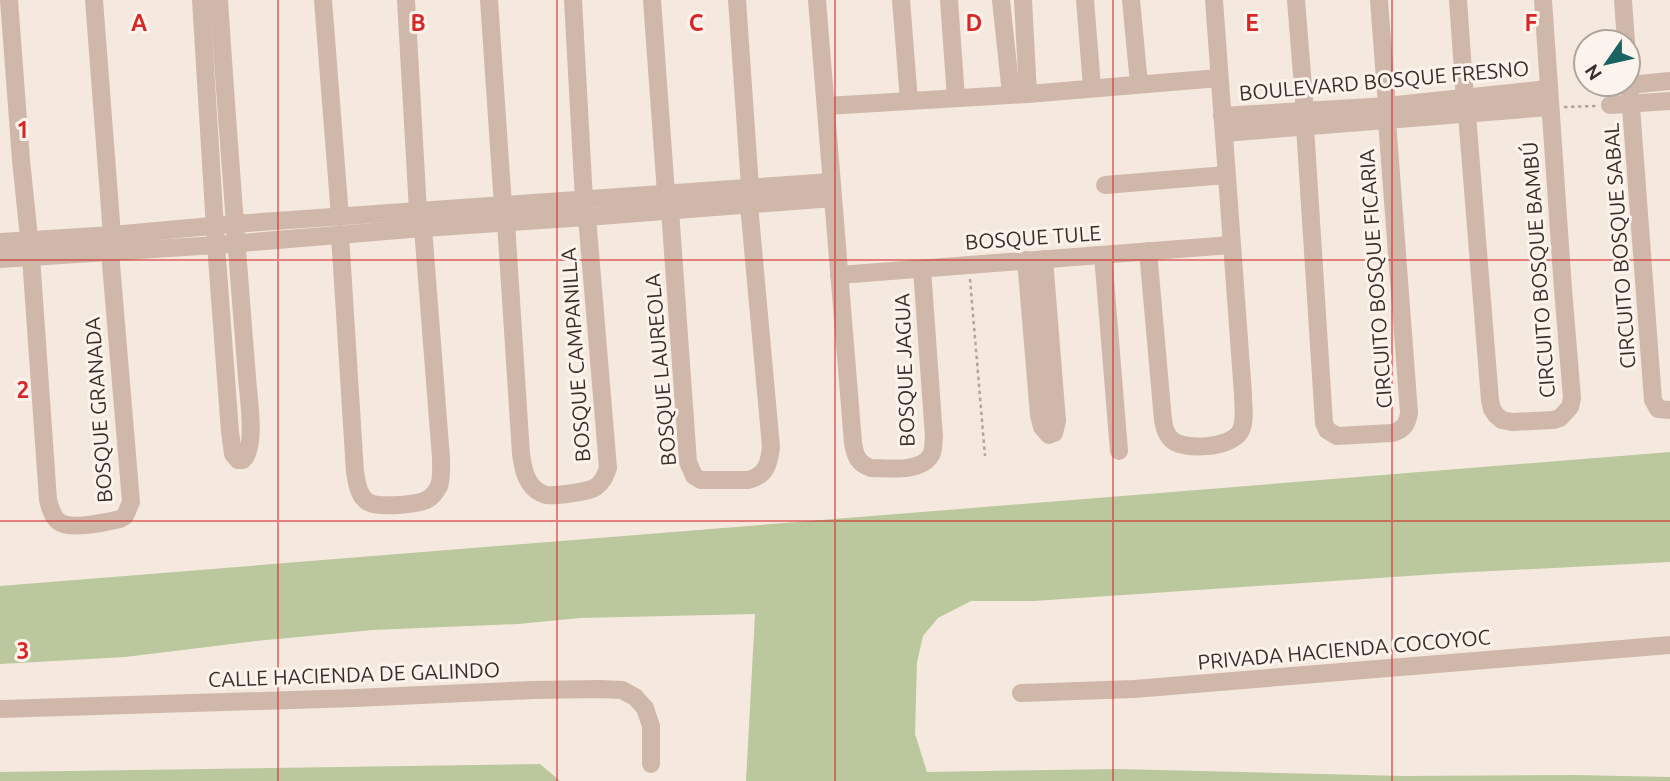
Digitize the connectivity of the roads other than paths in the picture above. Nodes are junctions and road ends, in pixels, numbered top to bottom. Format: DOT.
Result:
graph roads {
  1 [pos="9,0"];
  2 [pos="94,0"];
  3 [pos="201,0"];
  4 [pos="219,0"];
  5 [pos="323,0"];
  6 [pos="406,0"];
  7 [pos="488,0"];
  8 [pos="573,0"];
  9 [pos="652,0"];
  10 [pos="737,0"];
  11 [pos="817,0"];
  12 [pos="901,0"];
  13 [pos="949,0"];
  14 [pos="1001,0"];
  15 [pos="1023,0"];
  16 [pos="1085,0"];
  17 [pos="1132,0"];
  18 [pos="1214,0"];
  19 [pos="1296,0"];
  20 [pos="1379,0"];
  21 [pos="1458,0"];
  22 [pos="1543,0"];
  23 [pos="1623,0"];
  24 [pos="1625,28"];
  25 [pos="1219,78"];
  26 [pos="1642,78"];
  27 [pos="1670,82"];
  28 [pos="1139,84"];
  29 [pos="1092,88"];
  30 [pos="1549,89"];
  31 [pos="1019,94"];
  32 [pos="956,98"];
  33 [pos="1631,98"];
  34 [pos="909,101"];
  35 [pos="1670,101"];
  36 [pos="1631,104"];
  37 [pos="1610,105"];
  38 [pos="826,106"];
  39 [pos="1466,107"];
  40 [pos="1550,107"];
  41 [pos="1387,113"];
  42 [pos="1305,119"];
  43 [pos="1223,125"];
  44 [pos="1226,175"];
  45 [pos="1105,186"];
  46 [pos="832,190"];
  47 [pos="749,196"];
  48 [pos="668,202"];
  49 [pos="586,209"];
  50 [pos="504,214"];
  51 [pos="420,220"];
  52 [pos="234,224"];
  53 [pos="340,226"];
  54 [pos="215,227"];
  55 [pos="0,242"];
  56 [pos="236,243"];
  57 [pos="111,244"];
  58 [pos="216,245"];
  59 [pos="1231,245"];
  60 [pos="30,249"];
  61 [pos="1148,251"];
  62 [pos="1103,255"];
  63 [pos="0,259"];
  64 [pos="1035,260"];
  65 [pos="922,269"];
  66 [pos="839,275"];
  67 [pos="1670,410"];
  68 [pos="1119,451"];
  69 [pos="1670,645"];
  70 [pos="1021,693"];
  71 [pos="0,709"];
  72 [pos="651,764"];
  1 -- 60 [label="street, BOSQUE GRANADA"];
  2 -- 57 [label="street, BOSQUE GRANADA"];
  3 -- 54 [label="street"];
  4 -- 52 [label="street"];
  5 -- 53 [label="street"];
  6 -- 51 [label="street"];
  7 -- 50 [label="street, BOSQUE CAMPANILLA"];
  8 -- 49 [label="street, BOSQUE CAMPANILLA"];
  9 -- 48 [label="street, BOSQUE LAUREOLA"];
  10 -- 47 [label="street, BOSQUE LAUREOLA"];
  11 -- 38 [label="street"];
  12 -- 34 [label="street"];
  13 -- 32 [label="street"];
  14 -- 31 [label="street"];
  15 -- 31 [label="street"];
  16 -- 29 [label="street"];
  17 -- 28 [label="street"];
  18 -- 25 [label="street"];
  19 -- 42 [label="street, CIRCUITO BOSQUE FICARIA"];
  20 -- 41 [label="street, CIRCUITO BOSQUE FICARIA"];
  21 -- 39 [label="street, CIRCUITO BOSQUE BAMBÚ"];
  22 -- 30 [label="street, CIRCUITO BOSQUE BAMBÚ"];
  23 -- 24 [label="street"];
  25 -- 28 [label="street"];
  25 -- 43 [label="street"];
  26 -- 27 [label="street"];
  28 -- 29 [label="street"];
  29 -- 31 [label="street"];
  30 -- 39 [label="street, BOULEVARD BOSQUE FRESNO"];
  30 -- 40 [label="street, CIRCUITO BOSQUE BAMBÚ"];
  31 -- 32 [label="street"];
  32 -- 34 [label="street"];
  33 -- 36 [label="street, CIRCUITO BOSQUE SABAL"];
  34 -- 38 [label="street"];
  35 -- 36 [label="street"];
  36 -- 37 [label="street"];
  36 -- 67 [label="street, CIRCUITO BOSQUE SABAL"];
  38 -- 46 [label="street"];
  39 -- 40 [label="street, BOULEVARD BOSQUE FRESNO"];
  39 -- 40 [label="street, CIRCUITO BOSQUE BAMBÚ"];
  39 -- 41 [label="street, BOULEVARD BOSQUE FRESNO"];
  41 -- 42 [label="street, BOULEVARD BOSQUE FRESNO"];
  41 -- 42 [label="street, CIRCUITO BOSQUE FICARIA"];
  42 -- 43 [label="street, BOULEVARD BOSQUE FRESNO"];
  43 -- 44 [label="street"];
  44 -- 45 [label="street"];
  44 -- 59 [label="street"];
  46 -- 47 [label="street"];
  46 -- 66 [label="street"];
  47 -- 48 [label="street"];
  47 -- 48 [label="street, BOSQUE LAUREOLA"];
  48 -- 49 [label="street"];
  49 -- 50 [label="street"];
  49 -- 50 [label="street, BOSQUE CAMPANILLA"];
  50 -- 51 [label="street"];
  51 -- 53 [label="street"];
  51 -- 53 [label="street"];
  52 -- 53 [label="street"];
  52 -- 54 [label="street"];
  52 -- 56 [label="street"];
  53 -- 56 [label="street"];
  54 -- 57 [label="street"];
  54 -- 58 [label="street"];
  55 -- 60 [label="street"];
  56 -- 58 [label="street"];
  56 -- 58 [label="street"];
  57 -- 58 [label="street"];
  57 -- 60 [label="street"];
  57 -- 60 [label="street, BOSQUE GRANADA"];
  59 -- 61 [label="street, BOSQUE TULE"];
  59 -- 61 [label="street"];
  60 -- 63 [label="street"];
  61 -- 62 [label="street, BOSQUE TULE"];
  62 -- 64 [label="street, BOSQUE TULE"];
  62 -- 68 [label="street"];
  64 -- 64 [label="street"];
  64 -- 65 [label="street, BOSQUE TULE"];
  65 -- 66 [label="street, BOSQUE TULE"];
  65 -- 66 [label="street, BOSQUE JAGUA"];
  69 -- 70 [label="street, PRIVADA HACIENDA COCOYOC"];
  71 -- 72 [label="street, CALLE HACIENDA DE GALINDO"];
}
